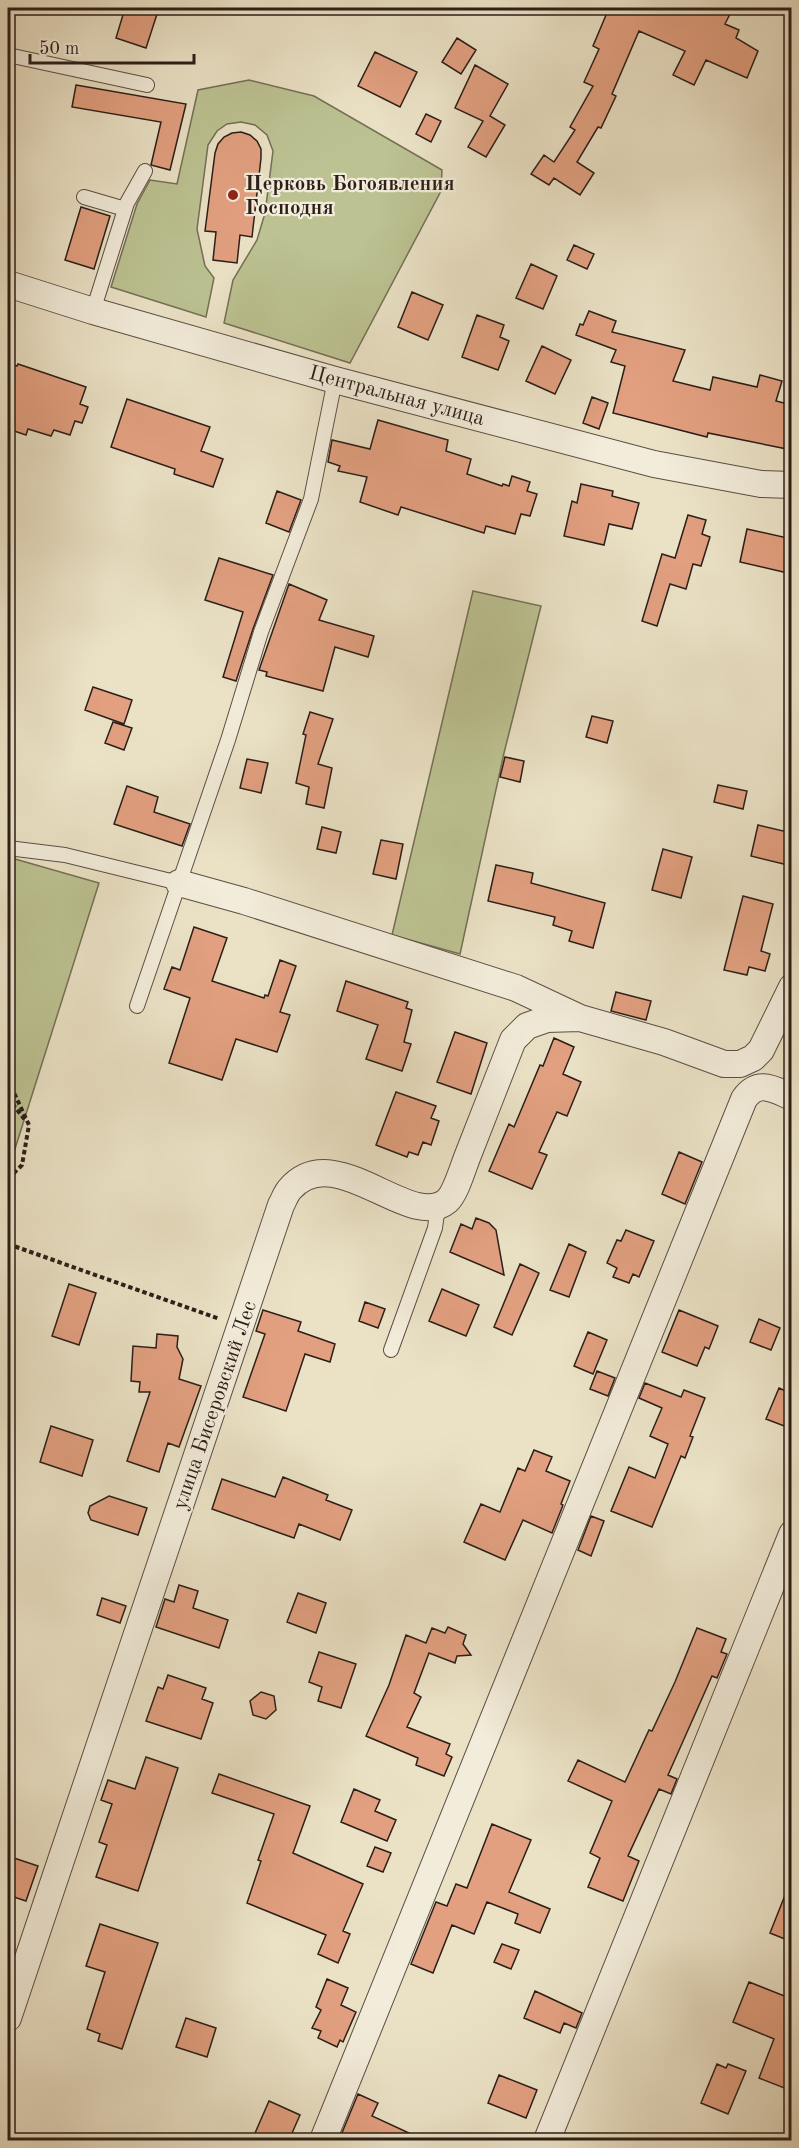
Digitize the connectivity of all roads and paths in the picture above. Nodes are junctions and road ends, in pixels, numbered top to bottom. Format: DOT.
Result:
graph roads {
  1 [pos="8,55"];
  2 [pos="147,85"];
  3 [pos="145,171"];
  4 [pos="84,196"];
  5 [pos="125,209"];
  6 [pos="8,284"];
  7 [pos="93,311"];
  8 [pos="334,380"];
  9 [pos="792,485"];
  10 [pos="8,848"];
  11 [pos="179,883"];
  12 [pos="792,987"];
  13 [pos="137,1006"];
  14 [pos="580,1018"];
  15 [pos="745,1061"];
  16 [pos="8,1080"];
  17 [pos="756,1087"];
  18 [pos="792,1097"];
  19 [pos="8,1098"];
  20 [pos="29,1125"];
  21 [pos="8,1187"];
  22 [pos="438,1206"];
  23 [pos="8,1244"];
  24 [pos="240,1326"];
  25 [pos="391,1350"];
  26 [pos="792,1534"];
  27 [pos="8,2018"];
  28 [pos="323,2140"];
  29 [pos="547,2140"];
  1 -- 2 [label="lane"];
  3 -- 5 [label="lane"];
  4 -- 5 [label="lane"];
  5 -- 7 [label="lane"];
  6 -- 7 [label="street, Центральная улица"];
  7 -- 8 [label="street, Центральная улица"];
  8 -- 9 [label="street, Центральная улица"];
  8 -- 11 [label="lane"];
  10 -- 11 [label="lane"];
  11 -- 13 [label="lane"];
  11 -- 14 [label="street"];
  12 -- 15 [label="street"];
  14 -- 15 [label="street"];
  14 -- 22 [label="street"];
  15 -- 17 [label="lane"];
  16 -- 20 [label="path"];
  17 -- 18 [label="street"];
  17 -- 28 [label="street"];
  19 -- 20 [label="path"];
  20 -- 21 [label="path"];
  22 -- 24 [label="street, улица Бисеровский Лес"];
  22 -- 25 [label="lane"];
  23 -- 24 [label="path"];
  24 -- 27 [label="street, улица Бисеровский Лес"];
  26 -- 29 [label="street"];
}
